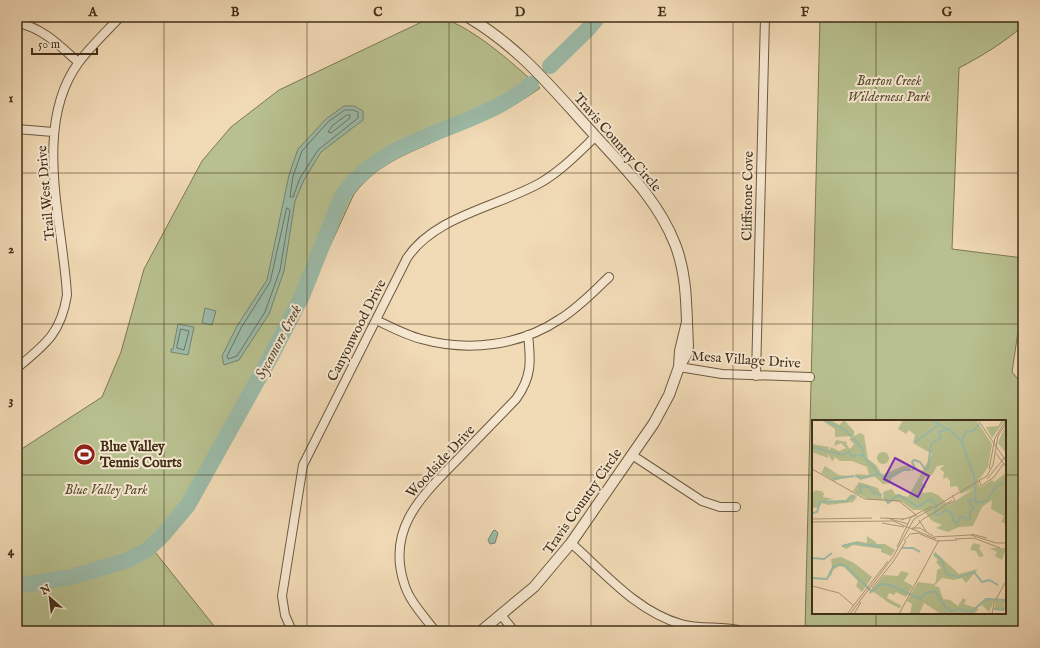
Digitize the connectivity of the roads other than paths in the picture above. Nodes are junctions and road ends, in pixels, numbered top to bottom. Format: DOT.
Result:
graph roads {
  1 [pos="120,17"];
  2 [pos="468,17"];
  3 [pos="765,17"];
  4 [pos="17,23"];
  5 [pos="78,62"];
  6 [pos="17,129"];
  7 [pos="53,132"];
  8 [pos="596,136"];
  9 [pos="608,277"];
  10 [pos="376,320"];
  11 [pos="528,335"];
  12 [pos="17,368"];
  13 [pos="679,368"];
  14 [pos="756,376"];
  15 [pos="810,377"];
  16 [pos="632,454"];
  17 [pos="736,507"];
  18 [pos="570,543"];
  19 [pos="501,615"];
  20 [pos="292,631"];
  21 [pos="435,631"];
  22 [pos="482,631"];
  23 [pos="514,631"];
  24 [pos="742,631"];
  1 -- 5 [label="street, Trail West Drive"];
  2 -- 8 [label="street, Travis Country Circle"];
  3 -- 14 [label="street, Cliffstone Cove"];
  4 -- 5 [label="street"];
  5 -- 7 [label="street, Trail West Drive"];
  6 -- 7 [label="street"];
  7 -- 12 [label="street, Trail West Drive"];
  8 -- 10 [label="street, Canyonwood Drive"];
  8 -- 13 [label="street, Travis Country Circle"];
  9 -- 11 [label="street"];
  10 -- 11 [label="street"];
  10 -- 20 [label="street, Canyonwood Drive"];
  11 -- 21 [label="street, Woodside Drive"];
  13 -- 14 [label="street, Mesa Village Drive"];
  13 -- 16 [label="street, Travis Country Circle"];
  14 -- 15 [label="street, Mesa Village Drive"];
  16 -- 17 [label="street"];
  16 -- 18 [label="street, Travis Country Circle"];
  18 -- 19 [label="street, Travis Country Circle"];
  18 -- 24 [label="street"];
  19 -- 22 [label="street, Travis Country Circle"];
  19 -- 23 [label="street"];
}
